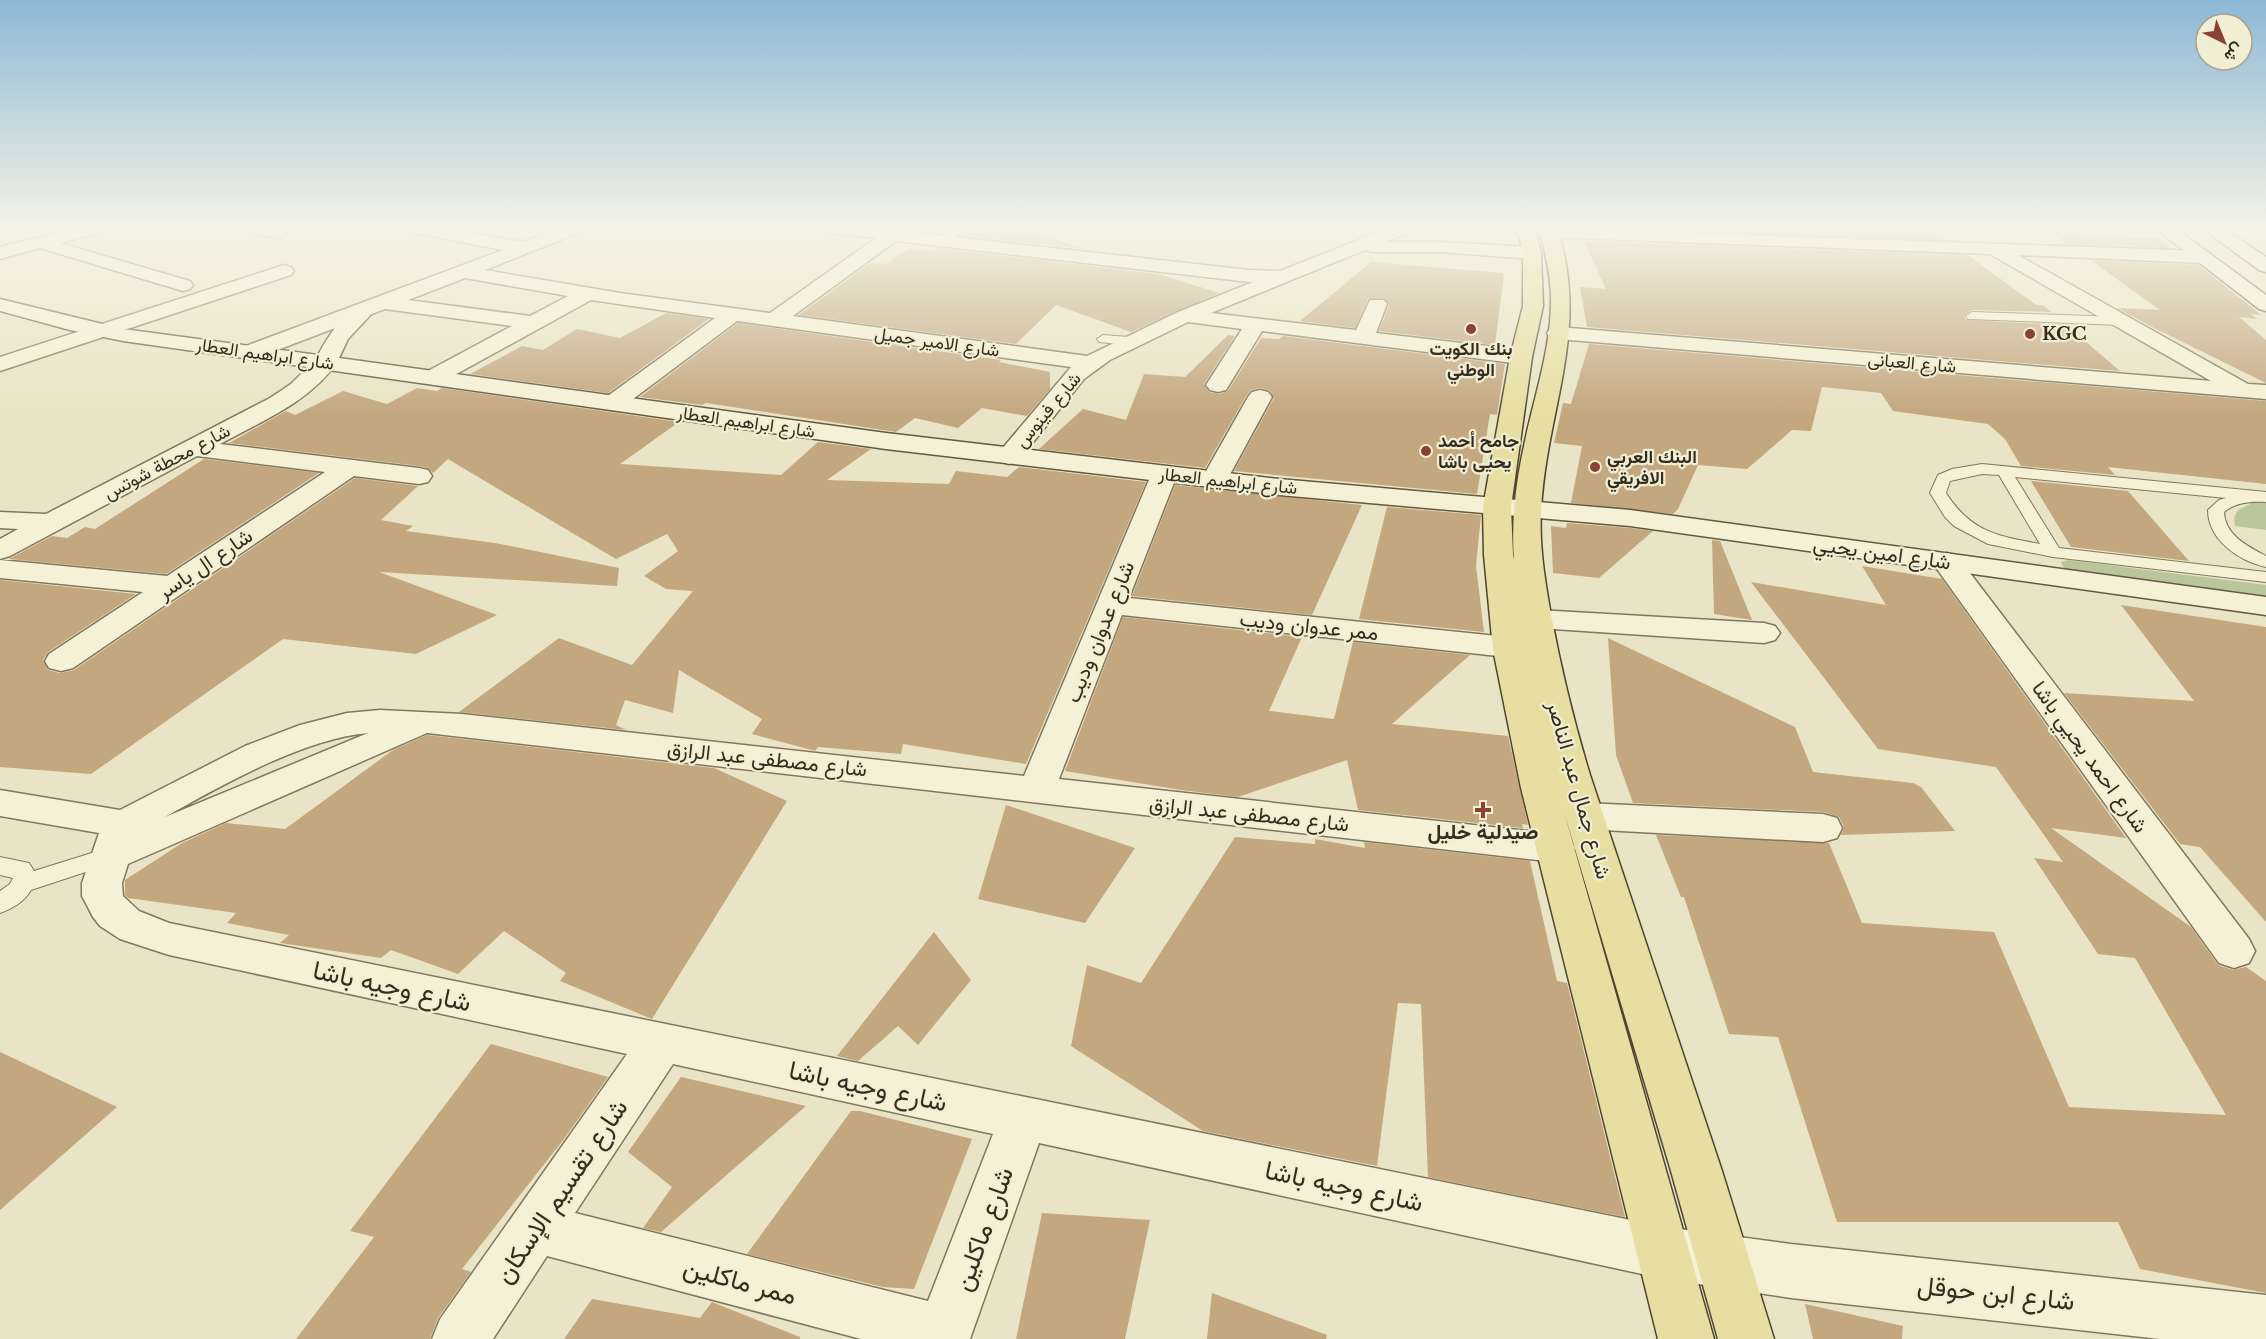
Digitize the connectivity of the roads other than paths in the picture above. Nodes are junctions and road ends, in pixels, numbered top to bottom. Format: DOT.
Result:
graph roads {
  1 [pos="224,290"];
  2 [pos="415,290"];
  3 [pos="567,290"];
  4 [pos="815,290"];
  5 [pos="1247,290"];
  6 [pos="1534,290"];
  7 [pos="1562,290"];
  8 [pos="2067,290"];
  9 [pos="2247,290"];
  10 [pos="587,294"];
  11 [pos="1377,303"];
  12 [pos="0,304"];
  13 [pos="2266,305"];
  14 [pos="375,306"];
  15 [pos="732,315"];
  16 [pos="1185,316"];
  17 [pos="1972,316"];
  18 [pos="774,320"];
  19 [pos="2121,321"];
  20 [pos="533,323"];
  21 [pos="1255,325"];
  22 [pos="100,331"];
  23 [pos="1557,333"];
  24 [pos="1363,338"];
  25 [pos="1103,339"];
  26 [pos="1129,341"];
  27 [pos="251,352"];
  28 [pos="1521,357"];
  29 [pos="326,362"];
  30 [pos="1090,363"];
  31 [pos="0,364"];
  32 [pos="434,378"];
  33 [pos="1218,385"];
  34 [pos="2260,395"];
  35 [pos="1260,397"];
  36 [pos="613,403"];
  37 [pos="195,448"];
  38 [pos="1009,456"];
  39 [pos="348,468"];
  40 [pos="2004,471"];
  41 [pos="1164,475"];
  42 [pos="419,476"];
  43 [pos="1214,480"];
  44 [pos="2265,497"];
  45 [pos="1512,508"];
  46 [pos="0,520"];
  47 [pos="52,523"];
  48 [pos="0,550"];
  49 [pos="2053,552"];
  50 [pos="1947,562"];
  51 [pos="2266,562"];
  52 [pos="0,569"];
  53 [pos="2266,577"];
  54 [pos="172,586"];
  55 [pos="1111,605"];
  56 [pos="2266,606"];
  57 [pos="1538,619"];
  58 [pos="1764,633"];
  59 [pos="1507,647"];
  60 [pos="61,661"];
  61 [pos="1036,789"];
  62 [pos="0,803"];
  63 [pos="1585,816"];
  64 [pos="1823,828"];
  65 [pos="119,840"];
  66 [pos="1555,848"];
  67 [pos="0,866"];
  68 [pos="24,883"];
  69 [pos="0,904"];
  70 [pos="2234,951"];
  71 [pos="662,1042"];
  72 [pos="1023,1119"];
  73 [pos="536,1227"];
  74 [pos="1665,1253"];
  75 [pos="1725,1263"];
  76 [pos="2266,1323"];
  77 [pos="943,1336"];
  78 [pos="460,1339"];
  79 [pos="1686,1339"];
  80 [pos="1746,1339"];
  1 -- 22 [label="street"];
  2 -- 14 [label="street"];
  3 -- 10 [label="street, شارع الامير جميل"];
  4 -- 18 [label="street"];
  5 -- 16 [label="street, شارع فينوس"];
  6 -- 28 [label="main road, شارع جمال عبد الناصر"];
  7 -- 23 [label="main road, شارع جمال عبد الناصر"];
  8 -- 19 [label="street"];
  9 -- 13 [label="street"];
  10 -- 15 [label="street, شارع الامير جميل"];
  10 -- 20 [label="street"];
  11 -- 24 [label="street"];
  12 -- 22 [label="street, شارع ابراهيم العطار"];
  14 -- 20 [label="street"];
  14 -- 27 [label="street"];
  14 -- 29 [label="street, شارع محطة شوتس"];
  15 -- 18 [label="street, شارع الامير جميل"];
  15 -- 36 [label="street"];
  16 -- 21 [label="street"];
  16 -- 26 [label="street, شارع فينوس"];
  17 -- 19 [label="lane"];
  18 -- 30 [label="street, شارع الامير جميل"];
  19 -- 34 [label="street"];
  20 -- 32 [label="street"];
  21 -- 24 [label="street"];
  21 -- 33 [label="street"];
  22 -- 27 [label="street, شارع ابراهيم العطار"];
  22 -- 31 [label="street"];
  23 -- 34 [label="street, شارع العبانى"];
  23 -- 45 [label="main road, شارع جمال عبد الناصر"];
  24 -- 28 [label="street"];
  25 -- 26 [label="lane"];
  26 -- 30 [label="street, شارع فينوس"];
  27 -- 29 [label="street, شارع ابراهيم العطار"];
  28 -- 45 [label="main road, شارع جمال عبد الناصر"];
  29 -- 32 [label="street, شارع ابراهيم العطار"];
  29 -- 37 [label="street, شارع محطة شوتس"];
  30 -- 38 [label="street, شارع فينوس"];
  32 -- 36 [label="street, شارع ابراهيم العطار"];
  35 -- 43 [label="street"];
  36 -- 38 [label="street, شارع ابراهيم العطار"];
  37 -- 39 [label="street"];
  37 -- 47 [label="street, شارع محطة شوتس"];
  38 -- 41 [label="street, شارع ابراهيم العطار"];
  39 -- 42 [label="street"];
  39 -- 54 [label="street, شارع ال ياسر"];
  40 -- 44 [label="lane"];
  40 -- 49 [label="lane"];
  40 -- 49 [label="lane"];
  41 -- 43 [label="street, شارع ابراهيم العطار"];
  41 -- 55 [label="street, شارع عدوان وديب"];
  43 -- 45 [label="street, شارع ابراهيم العطار"];
  44 -- 51 [label="lane"];
  45 -- 50 [label="street, شارع امين يحيي"];
  45 -- 57 [label="main road, شارع جمال عبد الناصر"];
  45 -- 59 [label="main road, شارع جمال عبد الناصر"];
  46 -- 47 [label="street"];
  47 -- 48 [label="street, شارع محطة شوتس"];
  49 -- 53 [label="lane"];
  50 -- 56 [label="street, شارع امين يحيي"];
  50 -- 70 [label="street, شارع احمد يحيي باشا"];
  52 -- 54 [label="street"];
  54 -- 60 [label="street, شارع ال ياسر"];
  55 -- 59 [label="street, ممر عدوان وديب"];
  55 -- 61 [label="street, شارع عدوان وديب"];
  57 -- 58 [label="street"];
  57 -- 63 [label="main road, شارع جمال عبد الناصر"];
  59 -- 66 [label="main road, شارع جمال عبد الناصر"];
  61 -- 65 [label="street, شارع مصطفى عبد الرازق"];
  61 -- 66 [label="street, شارع مصطفى عبد الرازق"];
  62 -- 65 [label="street"];
  63 -- 64 [label="street"];
  63 -- 75 [label="main road, شارع جمال عبد الناصر"];
  65 -- 68 [label="lane"];
  65 -- 71 [label="street, شارع وجيه باشا"];
  66 -- 74 [label="main road, شارع جمال عبد الناصر"];
  67 -- 68 [label="lane"];
  68 -- 69 [label="lane"];
  71 -- 72 [label="street, شارع وجيه باشا"];
  71 -- 73 [label="street, شارع تقسيم الإسكان"];
  72 -- 74 [label="street, شارع وجيه باشا"];
  72 -- 77 [label="street, شارع ماكلين"];
  73 -- 77 [label="street, ممر ماكلين"];
  73 -- 78 [label="street, شارع تقسيم الإسكان"];
  74 -- 75 [label="street, شارع وجيه باشا"];
  74 -- 79 [label="main road, شارع جمال عبد الناصر"];
  75 -- 76 [label="street, شارع ابن حوقل"];
  75 -- 80 [label="main road, شارع جمال عبد الناصر"];
}
